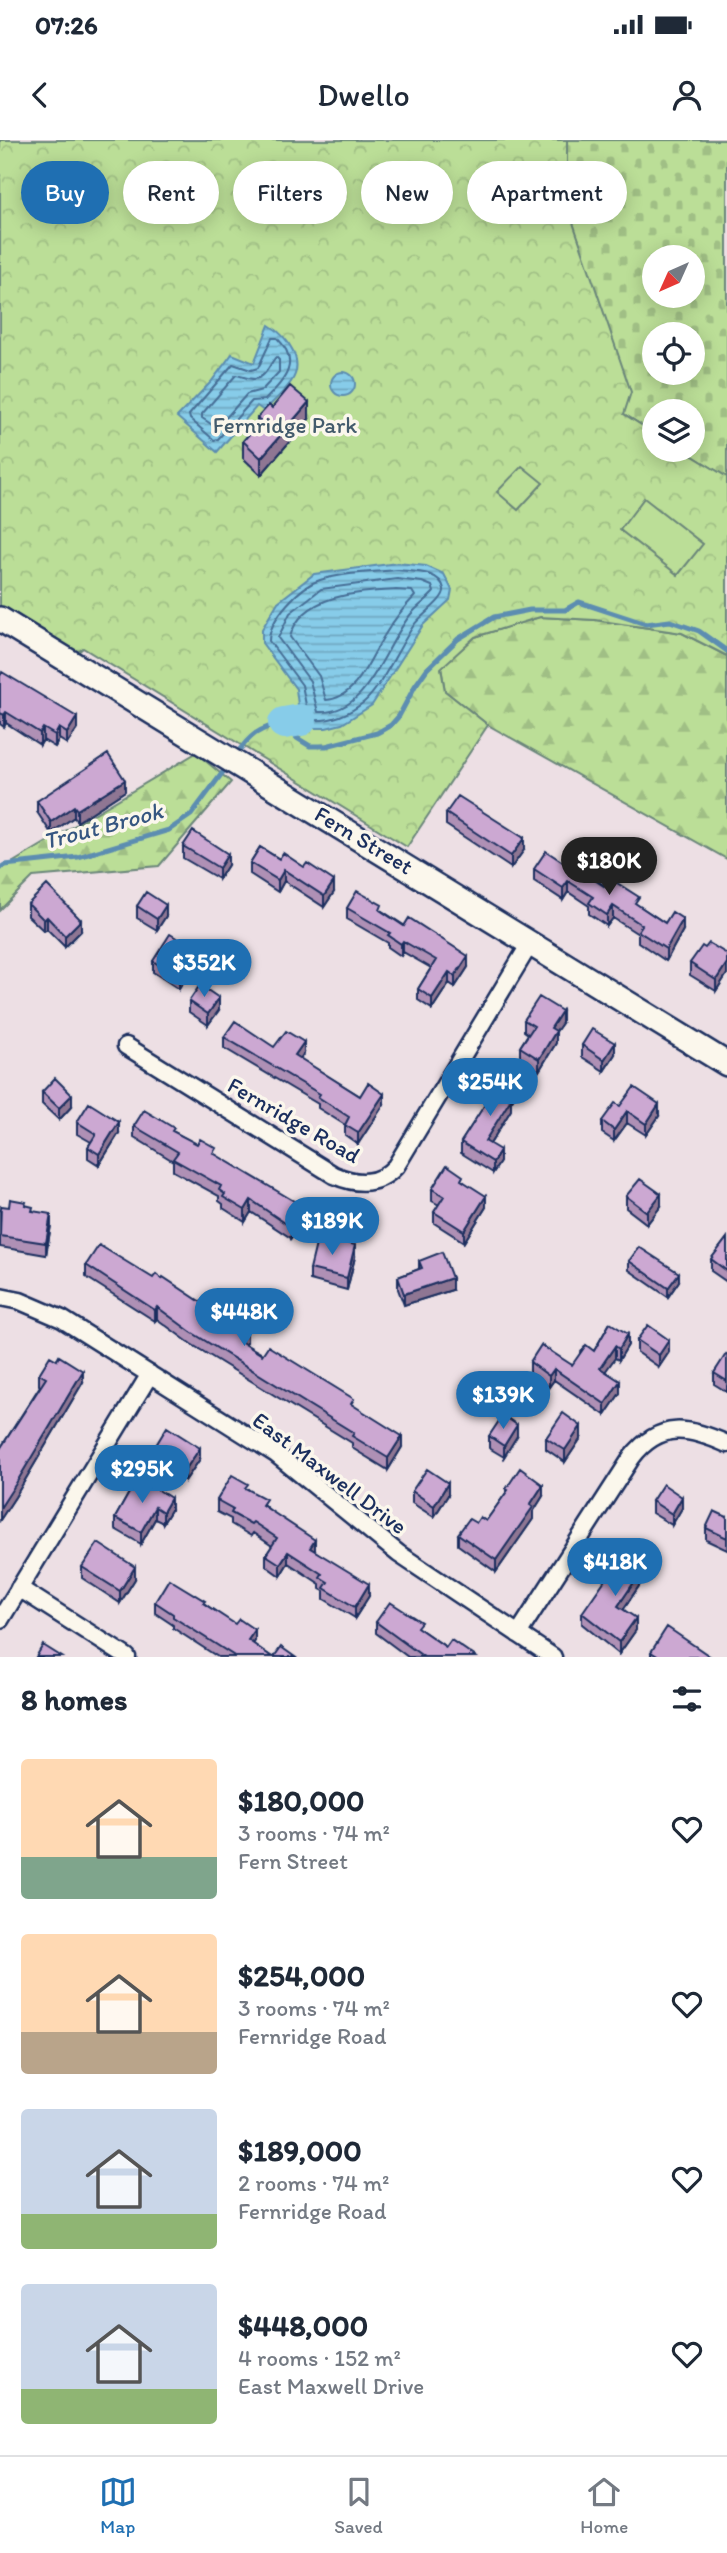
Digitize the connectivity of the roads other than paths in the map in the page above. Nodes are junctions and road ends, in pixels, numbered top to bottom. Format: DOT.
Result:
graph roads {
  1 [pos="0,619"];
  2 [pos="531,942"];
  3 [pos="126,1046"];
  4 [pos="727,1064"];
  5 [pos="0,1297"];
  6 [pos="149,1374"];
  7 [pos="727,1444"];
  8 [pos="19,1588"];
  9 [pos="0,1620"];
  10 [pos="518,1633"];
  11 [pos="128,1657"];
  12 [pos="553,1657"];
  1 -- 2 [label="street, Fern Street"];
  2 -- 3 [label="street, Fernridge Road"];
  2 -- 4 [label="street, Fern Street"];
  5 -- 6 [label="street, East Maxwell Drive"];
  6 -- 8 [label="street"];
  6 -- 10 [label="street, East Maxwell Drive"];
  7 -- 10 [label="street"];
  8 -- 9 [label="street"];
  8 -- 11 [label="street"];
  10 -- 12 [label="street, East Maxwell Drive"];
}
